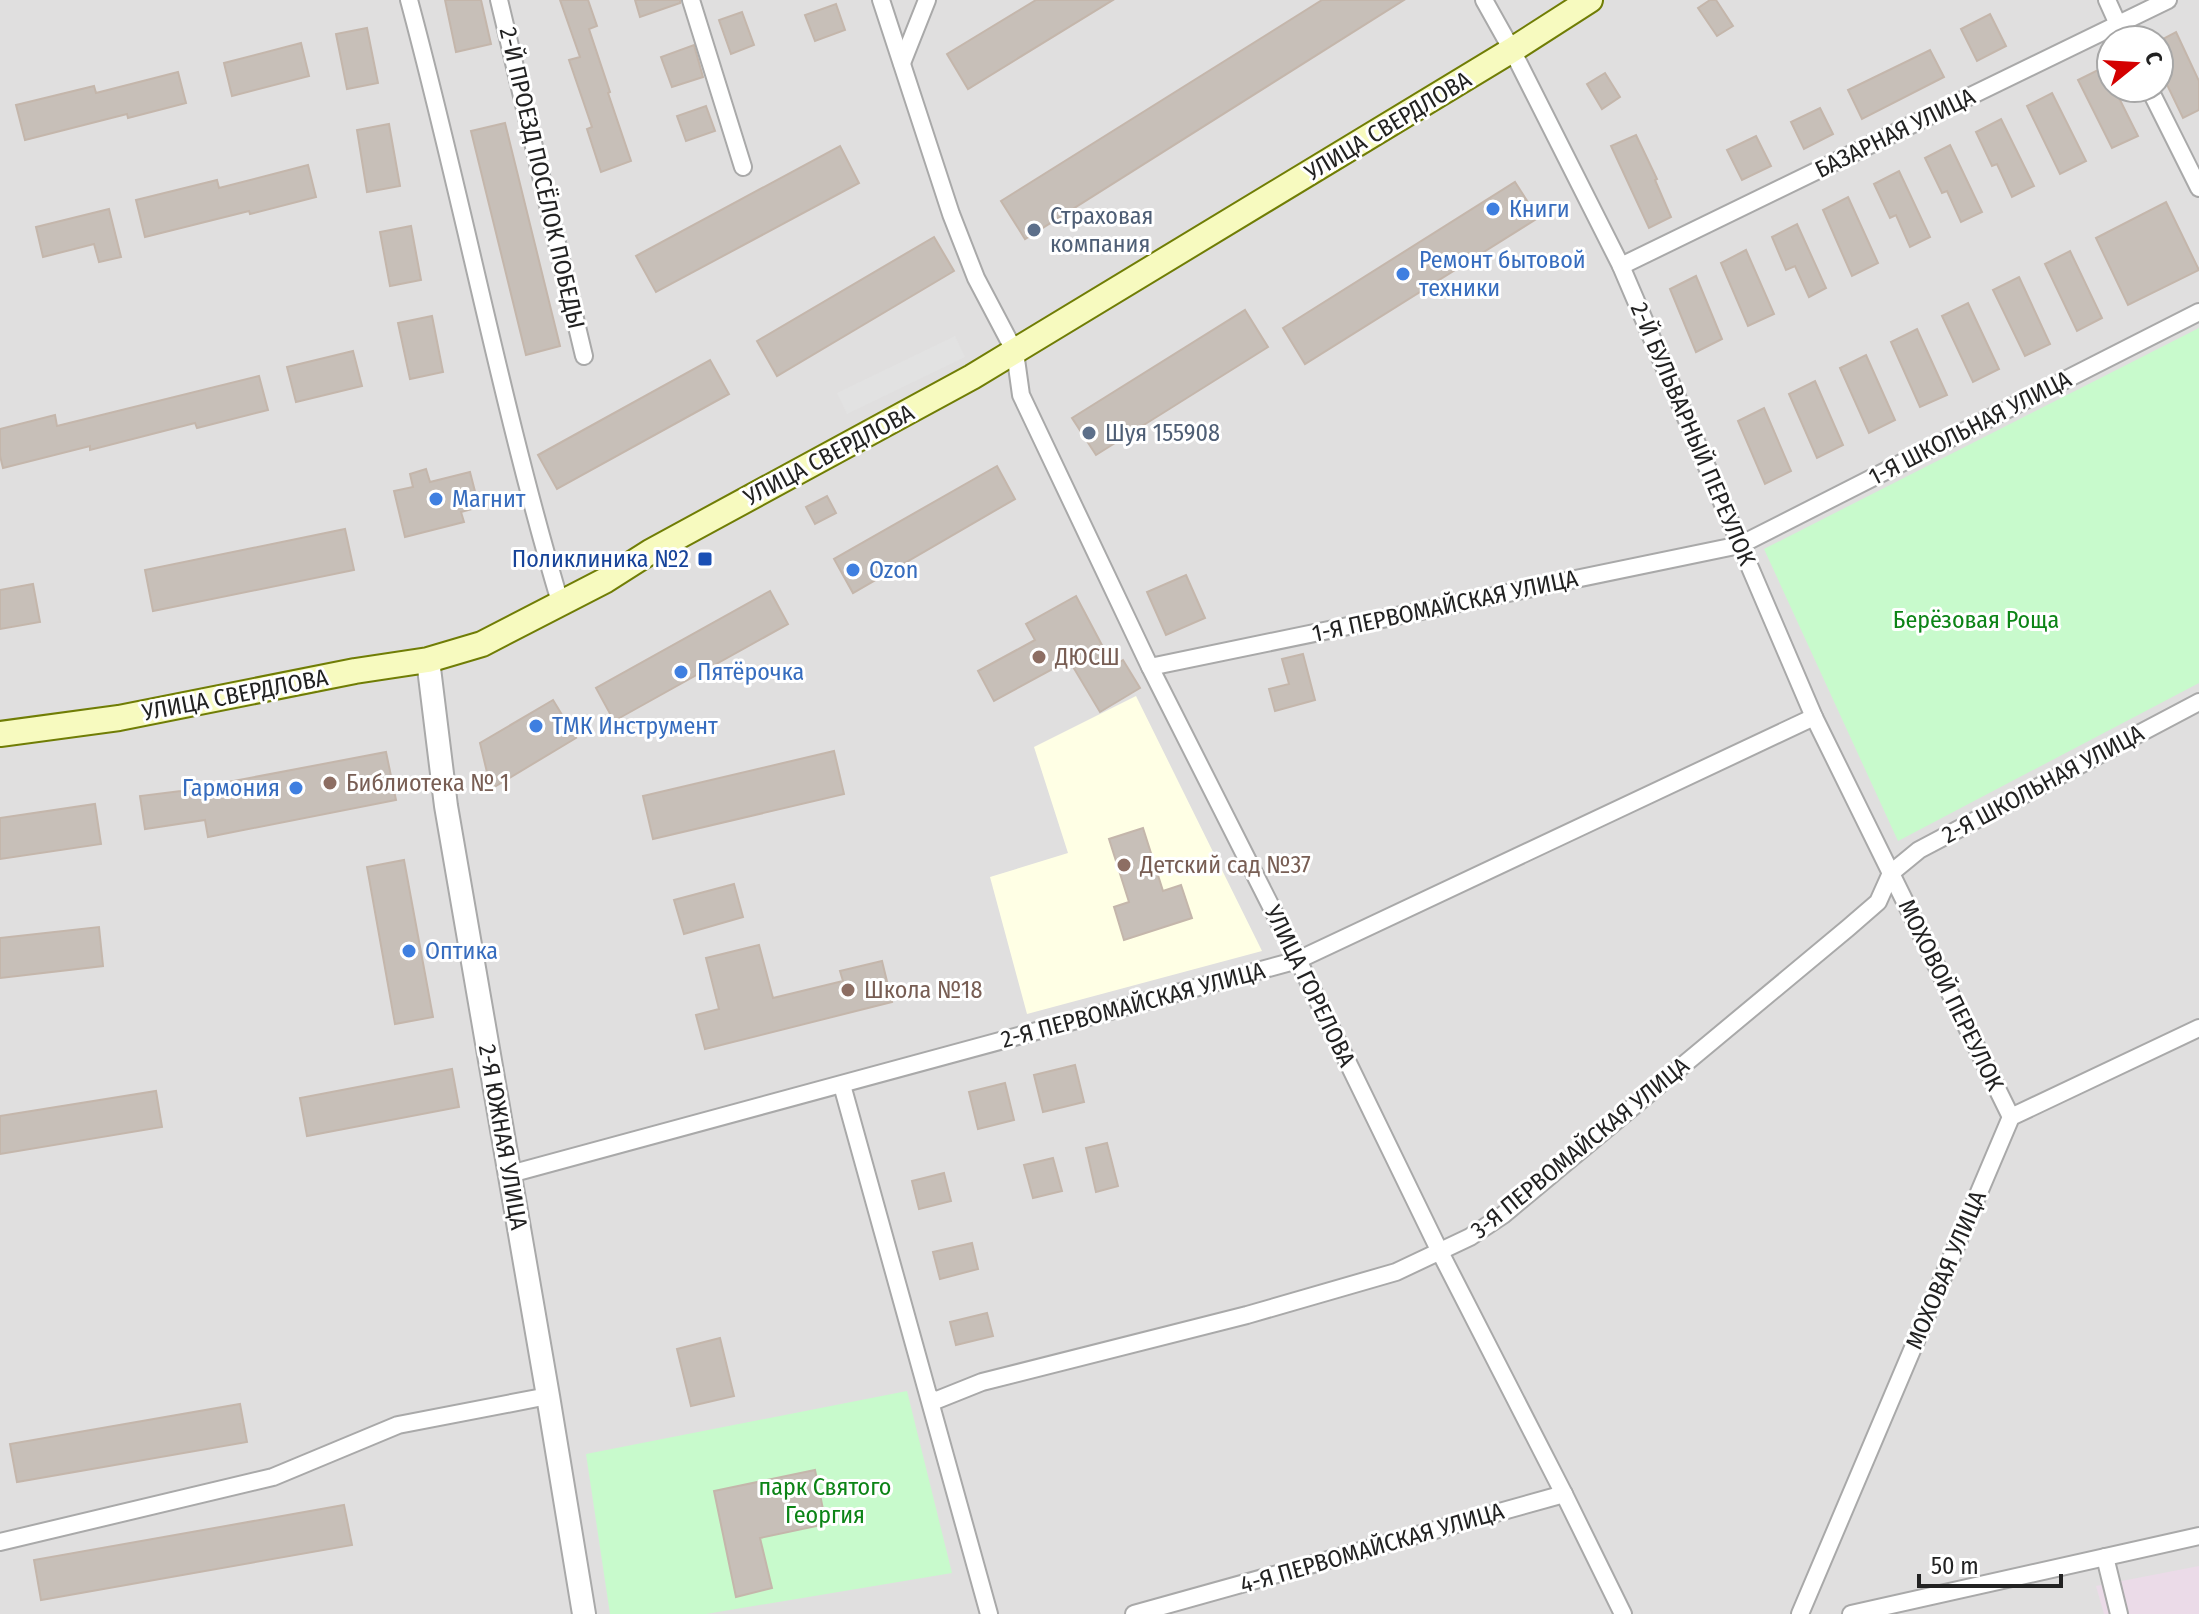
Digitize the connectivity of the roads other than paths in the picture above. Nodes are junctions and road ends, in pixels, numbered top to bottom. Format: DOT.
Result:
graph roads {
  1 [pos="409,0"];
  2 [pos="499,0"];
  3 [pos="691,0"];
  4 [pos="881,0"];
  5 [pos="927,0"];
  6 [pos="1484,0"];
  7 [pos="1590,0"];
  8 [pos="2107,0"];
  9 [pos="2168,0"];
  10 [pos="2118,24"];
  11 [pos="2134,24"];
  12 [pos="2095,45"];
  13 [pos="1512,50"];
  14 [pos="902,63"];
  15 [pos="2157,104"];
  16 [pos="743,167"];
  17 [pos="2199,188"];
  18 [pos="1621,266"];
  19 [pos="2199,312"];
  20 [pos="1015,352"];
  21 [pos="584,356"];
  22 [pos="1740,545"];
  23 [pos="560,602"];
  24 [pos="428,660"];
  25 [pos="1150,667"];
  26 [pos="2199,702"];
  27 [pos="1814,717"];
  28 [pos="0,734"];
  29 [pos="1891,873"];
  30 [pos="1298,960"];
  31 [pos="2199,1028"];
  32 [pos="842,1085"];
  33 [pos="2011,1117"];
  34 [pos="510,1174"];
  35 [pos="1440,1252"];
  36 [pos="548,1396"];
  37 [pos="930,1398"];
  38 [pos="1564,1494"];
  39 [pos="2199,1536"];
  40 [pos="0,1542"];
  41 [pos="2105,1557"];
  42 [pos="584,1614"];
  43 [pos="989,1614"];
  44 [pos="1134,1614"];
  45 [pos="1623,1614"];
  46 [pos="1800,1614"];
  47 [pos="1851,1614"];
  48 [pos="2119,1614"];
  1 -- 23 [label="street"];
  2 -- 21 [label="street, 2-Й ПРОЕЗД ПОСЁЛОК ПОБЕДЫ"];
  3 -- 16 [label="street"];
  4 -- 14 [label="street, УЛИЦА ГОРЕЛОВА"];
  5 -- 14 [label="street"];
  6 -- 13 [label="street, 2-Й БУЛЬВАРНЫЙ ПЕРЕУЛОК"];
  7 -- 13 [label="main road, УЛИЦА СВЕРДЛОВА"];
  8 -- 10 [label="street"];
  9 -- 11 [label="street, БАЗАРНАЯ УЛИЦА"];
  12 -- 18 [label="street, БАЗАРНАЯ УЛИЦА"];
  13 -- 18 [label="street, 2-Й БУЛЬВАРНЫЙ ПЕРЕУЛОК"];
  13 -- 20 [label="main road, УЛИЦА СВЕРДЛОВА"];
  14 -- 20 [label="street, УЛИЦА ГОРЕЛОВА"];
  15 -- 17 [label="street"];
  18 -- 22 [label="street, 2-Й БУЛЬВАРНЫЙ ПЕРЕУЛОК"];
  19 -- 22 [label="street, 1-Я ШКОЛЬНАЯ УЛИЦА"];
  20 -- 23 [label="main road, УЛИЦА СВЕРДЛОВА"];
  20 -- 25 [label="street, УЛИЦА ГОРЕЛОВА"];
  22 -- 25 [label="street, 1-Я ПЕРВОМАЙСКАЯ УЛИЦА"];
  22 -- 27 [label="street, 2-Й БУЛЬВАРНЫЙ ПЕРЕУЛОК"];
  23 -- 24 [label="main road, УЛИЦА СВЕРДЛОВА"];
  24 -- 28 [label="main road, УЛИЦА СВЕРДЛОВА"];
  24 -- 34 [label="street, 2-Я ЮЖНАЯ УЛИЦА"];
  25 -- 30 [label="street, УЛИЦА ГОРЕЛОВА"];
  26 -- 29 [label="street, 2-Я ШКОЛЬНАЯ УЛИЦА"];
  27 -- 29 [label="street, 2-Й БУЛЬВАРНЫЙ ПЕРЕУЛОК"];
  27 -- 30 [label="street, 2-Я ПЕРВОМАЙСКАЯ УЛИЦА"];
  29 -- 33 [label="street, МОХОВОЙ ПЕРЕУЛОК"];
  29 -- 35 [label="street, 3-Я ПЕРВОМАЙСКАЯ УЛИЦА"];
  30 -- 32 [label="street, 2-Я ПЕРВОМАЙСКАЯ УЛИЦА"];
  30 -- 35 [label="street, УЛИЦА ГОРЕЛОВА"];
  31 -- 33 [label="street"];
  32 -- 34 [label="street, 2-Я ПЕРВОМАЙСКАЯ УЛИЦА"];
  32 -- 37 [label="street"];
  33 -- 46 [label="street, МОХОВАЯ УЛИЦА"];
  34 -- 36 [label="street, 2-Я ЮЖНАЯ УЛИЦА"];
  35 -- 37 [label="street, 3-Я ПЕРВОМАЙСКАЯ УЛИЦА"];
  35 -- 38 [label="street, УЛИЦА ГОРЕЛОВА"];
  36 -- 40 [label="street"];
  36 -- 42 [label="street, 2-Я ЮЖНАЯ УЛИЦА"];
  37 -- 43 [label="street"];
  38 -- 44 [label="street, 4-Я ПЕРВОМАЙСКАЯ УЛИЦА"];
  38 -- 45 [label="street, УЛИЦА ГОРЕЛОВА"];
  39 -- 41 [label="street"];
  41 -- 47 [label="street"];
  41 -- 48 [label="street"];
}
